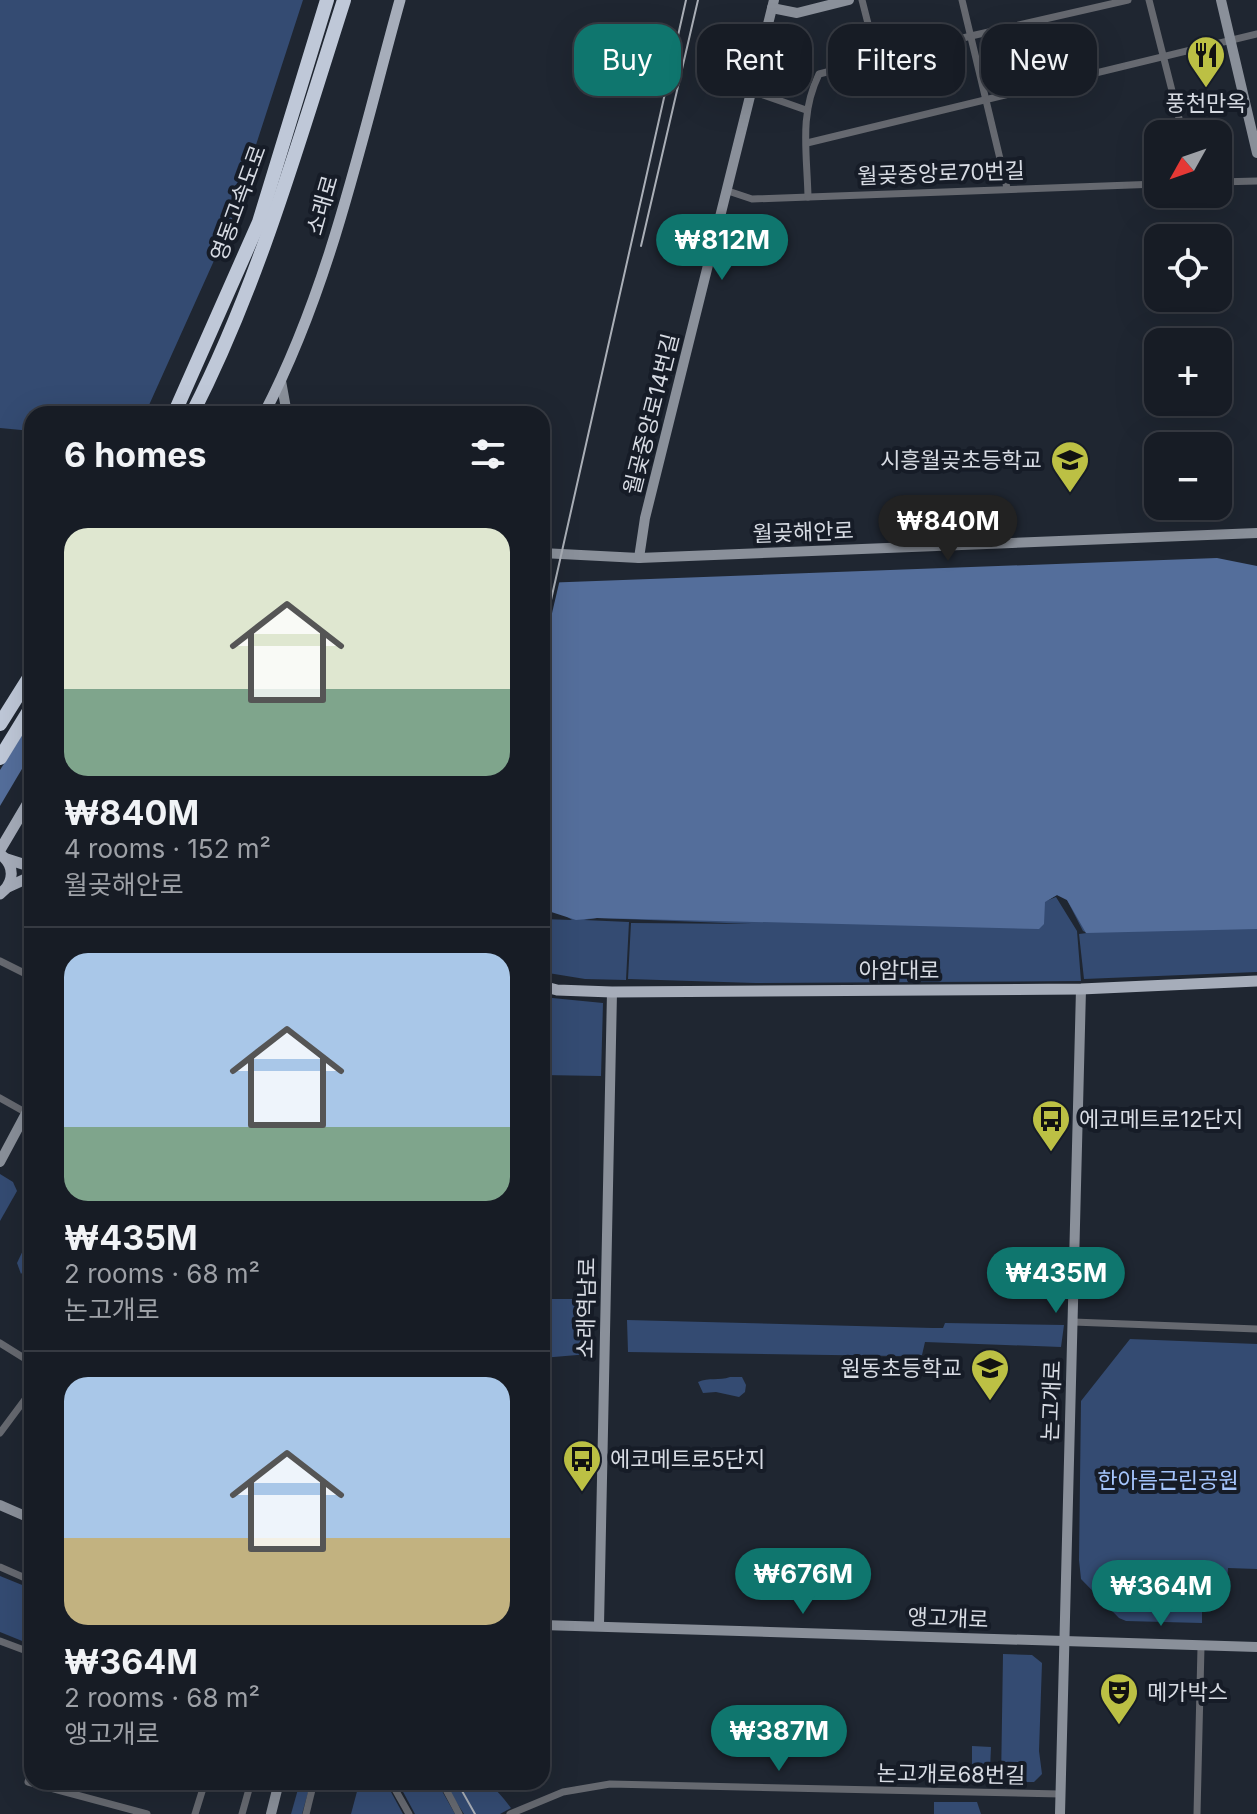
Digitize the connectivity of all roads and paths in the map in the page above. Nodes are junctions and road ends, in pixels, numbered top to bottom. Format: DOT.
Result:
graph roads {
  1 [pos="327,0"];
  2 [pos="344,0"];
  3 [pos="400,0"];
  4 [pos="849,0"];
  5 [pos="862,0"];
  6 [pos="962,0"];
  7 [pos="1128,0"];
  8 [pos="1149,0"];
  9 [pos="1221,0"];
  10 [pos="773,4"];
  11 [pos="768,24"];
  12 [pos="868,24"];
  13 [pos="1257,34"];
  14 [pos="971,36"];
  15 [pos="965,37"];
  16 [pos="1231,40"];
  17 [pos="1162,57"];
  18 [pos="828,72"];
  19 [pos="751,96"];
  20 [pos="766,96"];
  21 [pos="985,98"];
  22 [pos="806,110"];
  23 [pos="1179,120"];
  24 [pos="807,143"];
  25 [pos="1257,153"];
  26 [pos="1257,181"];
  27 [pos="1232,182"];
  28 [pos="1144,184"];
  29 [pos="1007,188"];
  30 [pos="728,191"];
  31 [pos="808,197"];
  32 [pos="281,381"];
  33 [pos="178,406"];
  34 [pos="196,406"];
  35 [pos="268,406"];
  36 [pos="286,406"];
  37 [pos="1257,533"];
  38 [pos="550,553"];
  39 [pos="639,558"];
  40 [pos="24,686"];
  41 [pos="24,719"];
  42 [pos="0,724"];
  43 [pos="0,758"];
  44 [pos="24,811"];
  45 [pos="2,854"];
  46 [pos="24,864"];
  47 [pos="24,880"];
  48 [pos="4,891"];
  49 [pos="0,961"];
  50 [pos="24,973"];
  51 [pos="1257,981"];
  52 [pos="550,988"];
  53 [pos="1081,989"];
  54 [pos="612,992"];
  55 [pos="0,1098"];
  56 [pos="24,1112"];
  57 [pos="24,1123"];
  58 [pos="0,1162"];
  59 [pos="1073,1322"];
  60 [pos="1257,1329"];
  61 [pos="0,1343"];
  62 [pos="24,1358"];
  63 [pos="24,1401"];
  64 [pos="0,1433"];
  65 [pos="0,1505"];
  66 [pos="24,1516"];
  67 [pos="0,1567"];
  68 [pos="24,1578"];
  69 [pos="550,1625"];
  70 [pos="599,1625"];
  71 [pos="0,1641"];
  72 [pos="1064,1642"];
  73 [pos="1201,1647"];
  74 [pos="1257,1647"];
  75 [pos="24,1650"];
  76 [pos="58,1790"];
  77 [pos="202,1790"];
  78 [pos="249,1790"];
  79 [pos="277,1790"];
  80 [pos="312,1790"];
  81 [pos="395,1790"];
  82 [pos="446,1790"];
  83 [pos="1060,1794"];
  84 [pos="147,1814"];
  85 [pos="195,1814"];
  86 [pos="242,1814"];
  87 [pos="271,1814"];
  88 [pos="306,1814"];
  89 [pos="409,1814"];
  90 [pos="459,1814"];
  91 [pos="510,1814"];
  92 [pos="1060,1814"];
  93 [pos="1197,1814"];
  1 -- 33 [label="highway, 영동고속도로"];
  2 -- 34 [label="highway, 영동고속도로"];
  3 -- 32 [label="main road, 소래로"];
  4 -- 10 [label="street"];
  5 -- 12 [label="street"];
  6 -- 14 [label="street"];
  7 -- 14 [label="street"];
  8 -- 17 [label="street"];
  9 -- 16 [label="street"];
  10 -- 11 [label="street, 월곶중앙로14번길"];
  13 -- 16 [label="street"];
  14 -- 15 [label="street"];
  14 -- 21 [label="street"];
  16 -- 17 [label="street"];
  16 -- 25 [label="street"];
  17 -- 21 [label="street"];
  17 -- 23 [label="street"];
  18 -- 22 [label="street"];
  19 -- 30 [label="street, 월곶중앙로14번길"];
  20 -- 22 [label="street"];
  21 -- 24 [label="street"];
  21 -- 29 [label="street"];
  22 -- 24 [label="street"];
  24 -- 31 [label="street"];
  26 -- 27 [label="street"];
  28 -- 29 [label="street, 월곶중앙로70번길"];
  29 -- 31 [label="street, 월곶중앙로70번길"];
  30 -- 31 [label="street, 월곶중앙로70번길"];
  30 -- 39 [label="street, 월곶중앙로14번길"];
  32 -- 35 [label="main road, 소래로"];
  32 -- 36 [label="street"];
  37 -- 39 [label="street, 월곶해안로"];
  38 -- 39 [label="street, 월곶해안로"];
  40 -- 42 [label="highway"];
  41 -- 43 [label="highway"];
  44 -- 45 [label="main road"];
  45 -- 46 [label="main road"];
  45 -- 48 [label="main road"];
  47 -- 48 [label="main road"];
  49 -- 50 [label="street"];
  51 -- 53 [label="main road, 아암대로"];
  52 -- 54 [label="main road, 아암대로"];
  53 -- 54 [label="main road, 아암대로"];
  53 -- 59 [label="street, 논고개로"];
  54 -- 70 [label="street, 소래역남로"];
  55 -- 56 [label="street"];
  57 -- 58 [label="street"];
  59 -- 60 [label="street"];
  59 -- 72 [label="street, 논고개로"];
  61 -- 62 [label="street"];
  63 -- 64 [label="street"];
  65 -- 66 [label="street"];
  67 -- 68 [label="street"];
  69 -- 70 [label="street, 앵고개로"];
  70 -- 72 [label="street, 앵고개로"];
  71 -- 75 [label="street"];
  72 -- 73 [label="street, 앵고개로"];
  72 -- 83 [label="street, 논고개로"];
  73 -- 74 [label="street, 앵고개로"];
  73 -- 93 [label="street"];
  76 -- 84 [label="street"];
  77 -- 85 [label="street"];
  78 -- 86 [label="street"];
  79 -- 87 [label="street"];
  80 -- 88 [label="street"];
  81 -- 89 [label="street"];
  82 -- 90 [label="street"];
  83 -- 91 [label="street, 논고개로68번길"];
  83 -- 92 [label="street, 논고개로"];
}
